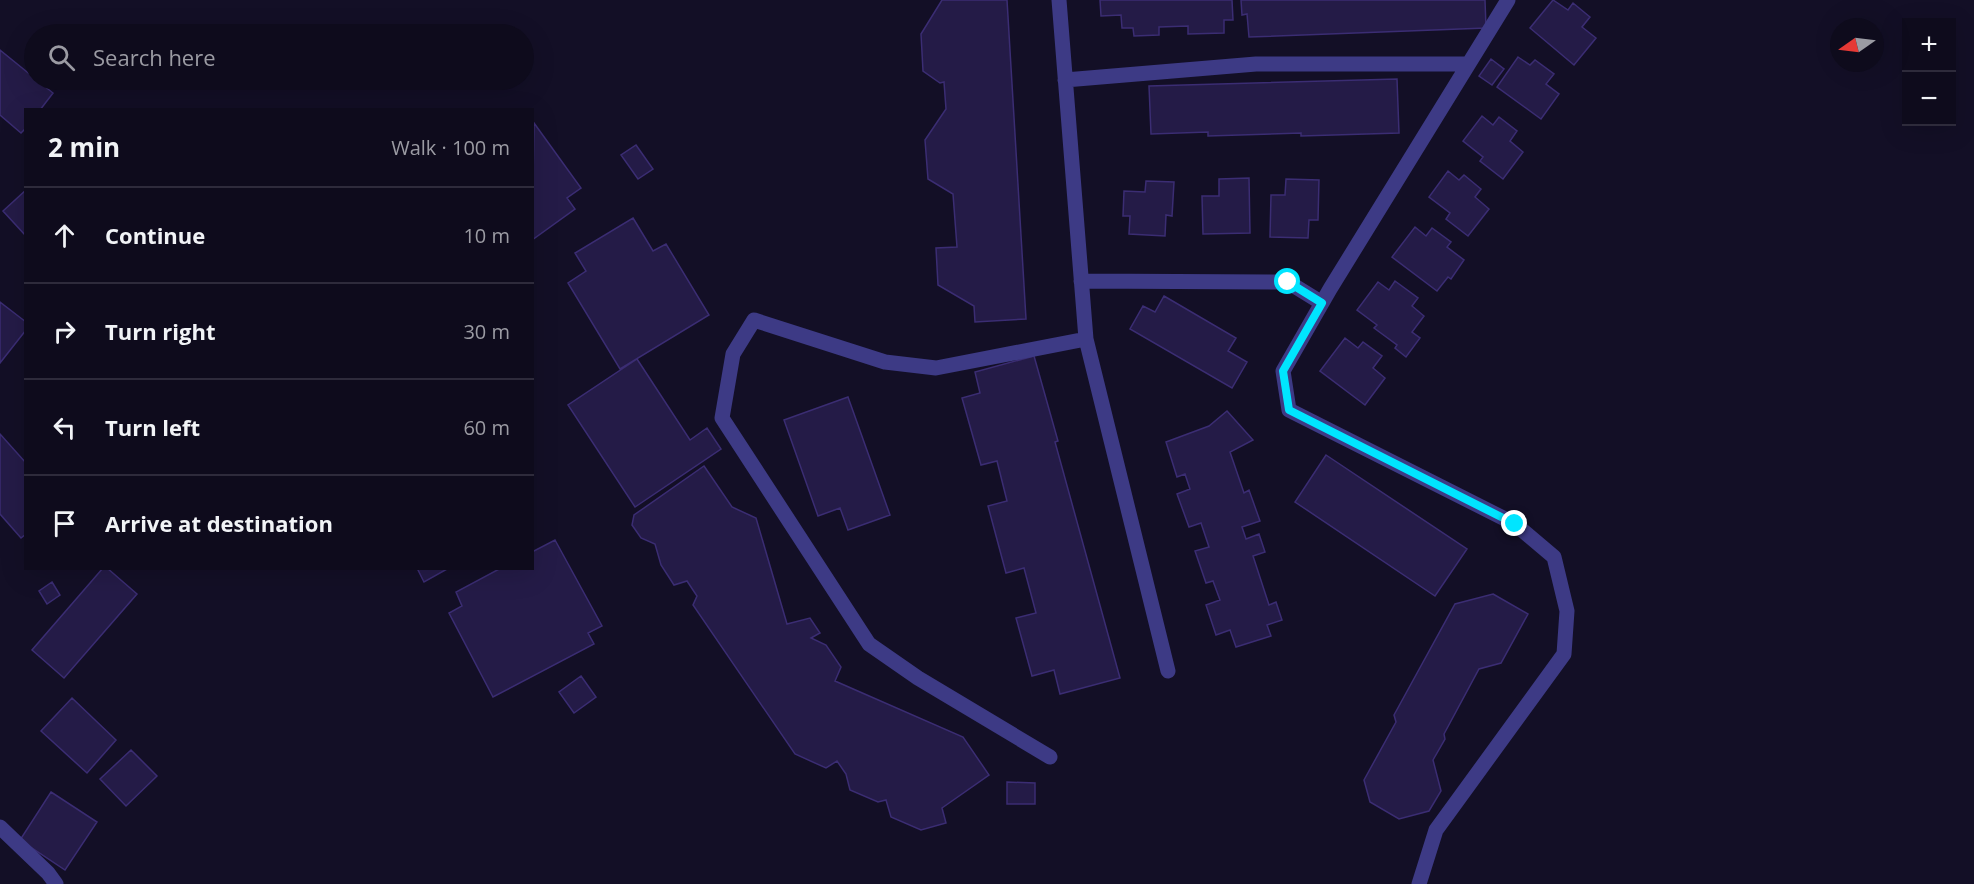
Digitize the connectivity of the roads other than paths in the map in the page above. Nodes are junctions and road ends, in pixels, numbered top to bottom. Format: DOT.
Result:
graph roads {
  1 [pos="1059,0"];
  2 [pos="1508,0"];
  3 [pos="1467,64"];
  4 [pos="1065,80"];
  5 [pos="1081,281"];
  6 [pos="1322,303"];
  7 [pos="1086,339"];
  8 [pos="1168,670"];
  9 [pos="1050,757"];
  10 [pos="0,827"];
  11 [pos="56,884"];
  12 [pos="1419,884"];
  1 -- 4 [label="street"];
  2 -- 3 [label="street"];
  3 -- 4 [label="street"];
  3 -- 6 [label="street"];
  4 -- 5 [label="street"];
  5 -- 6 [label="street"];
  5 -- 7 [label="street"];
  6 -- 12 [label="street"];
  7 -- 8 [label="street"];
  7 -- 9 [label="street"];
  10 -- 11 [label="street"];
}
